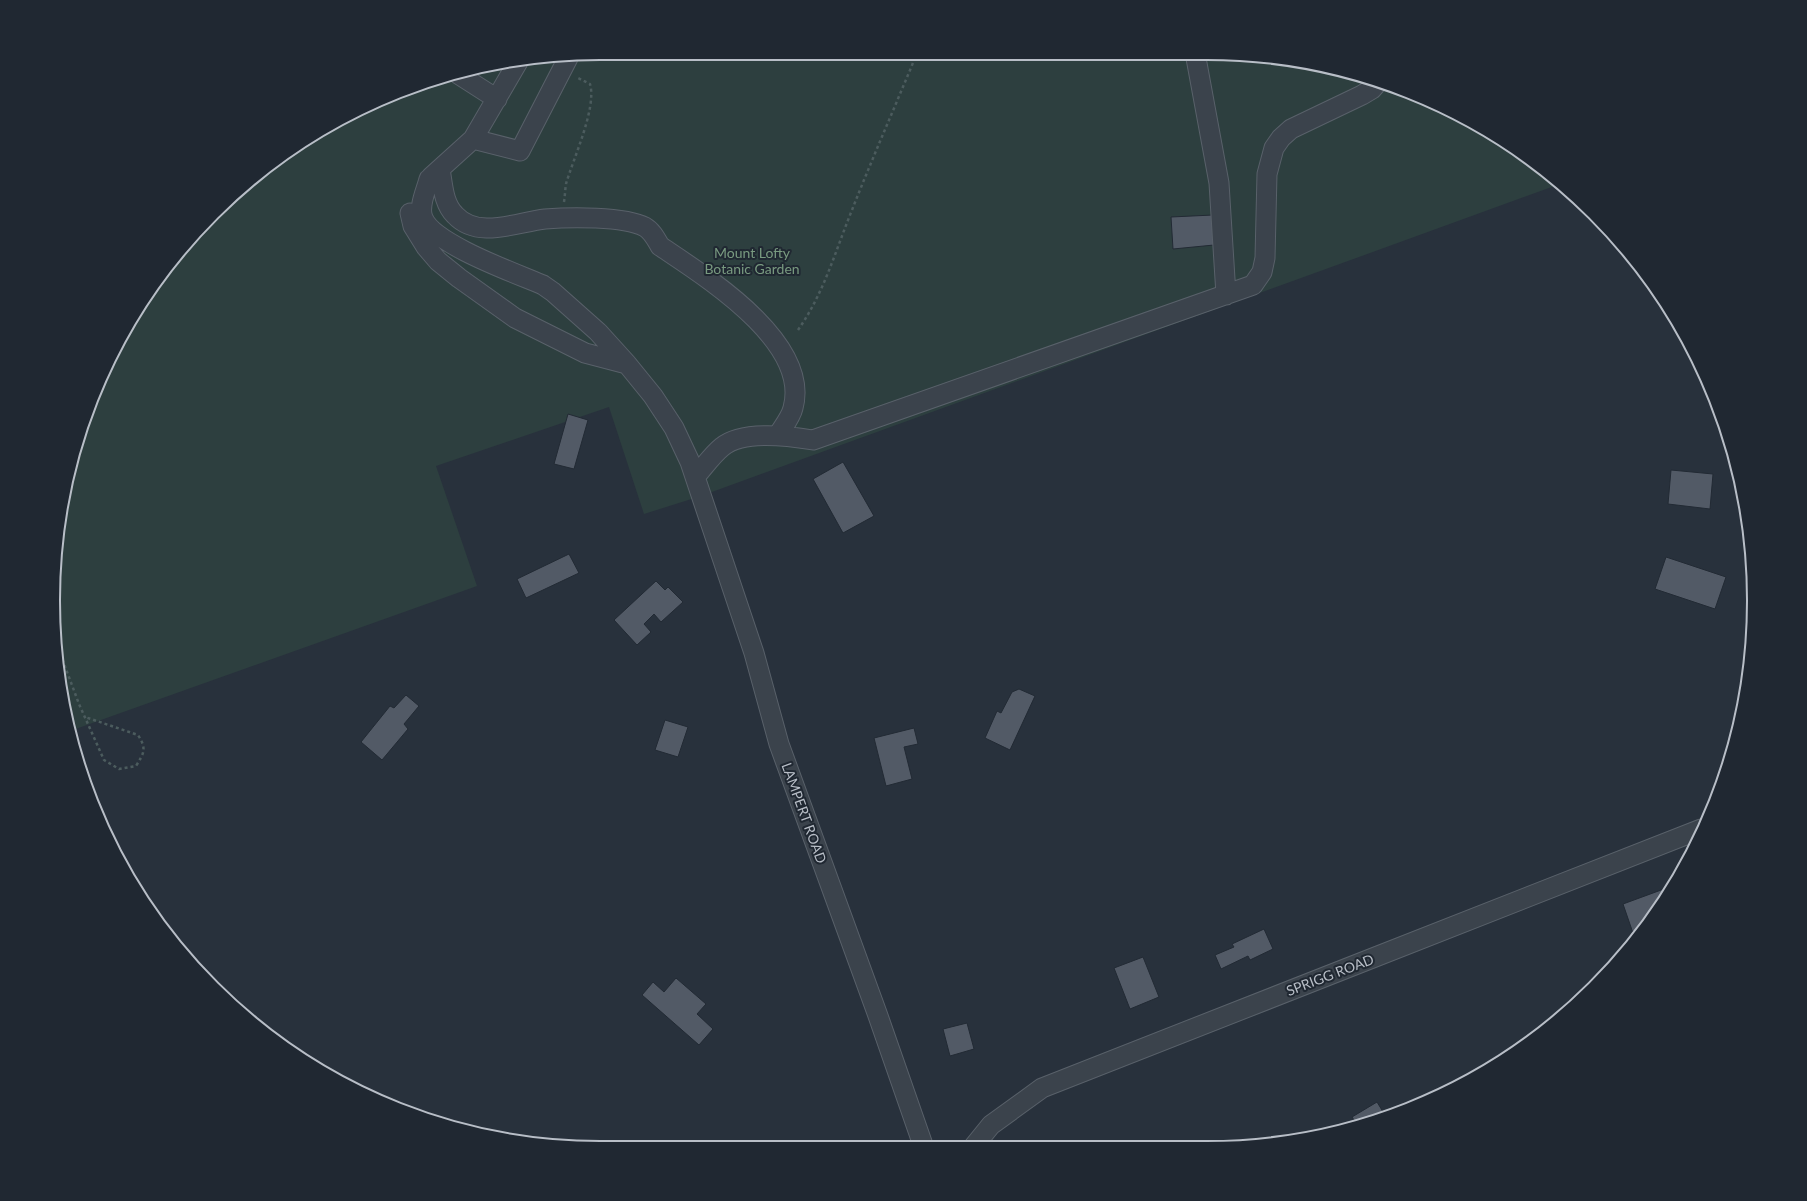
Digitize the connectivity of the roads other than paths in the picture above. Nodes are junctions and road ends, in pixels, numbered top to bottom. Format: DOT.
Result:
graph roads {
  1 [pos="1196,60"];
  2 [pos="564,65"];
  3 [pos="514,67"];
  4 [pos="463,77"];
  5 [pos="1374,87"];
  6 [pos="497,99"];
  7 [pos="473,139"];
  8 [pos="434,174"];
  9 [pos="1226,295"];
  10 [pos="628,364"];
  11 [pos="778,435"];
  12 [pos="695,477"];
  13 [pos="1695,831"];
  14 [pos="922,1141"];
  15 [pos="978,1141"];
  1 -- 9 [label="street"];
  2 -- 7 [label="street"];
  3 -- 6 [label="street"];
  4 -- 6 [label="street"];
  5 -- 9 [label="street"];
  6 -- 7 [label="street"];
  7 -- 8 [label="street"];
  8 -- 10 [label="street, LAMPERT ROAD"];
  8 -- 10 [label="street"];
  8 -- 11 [label="street"];
  9 -- 11 [label="street"];
  10 -- 12 [label="street, LAMPERT ROAD"];
  11 -- 12 [label="street"];
  12 -- 14 [label="street, LAMPERT ROAD"];
  13 -- 15 [label="street, SPRIGG ROAD"];
}
